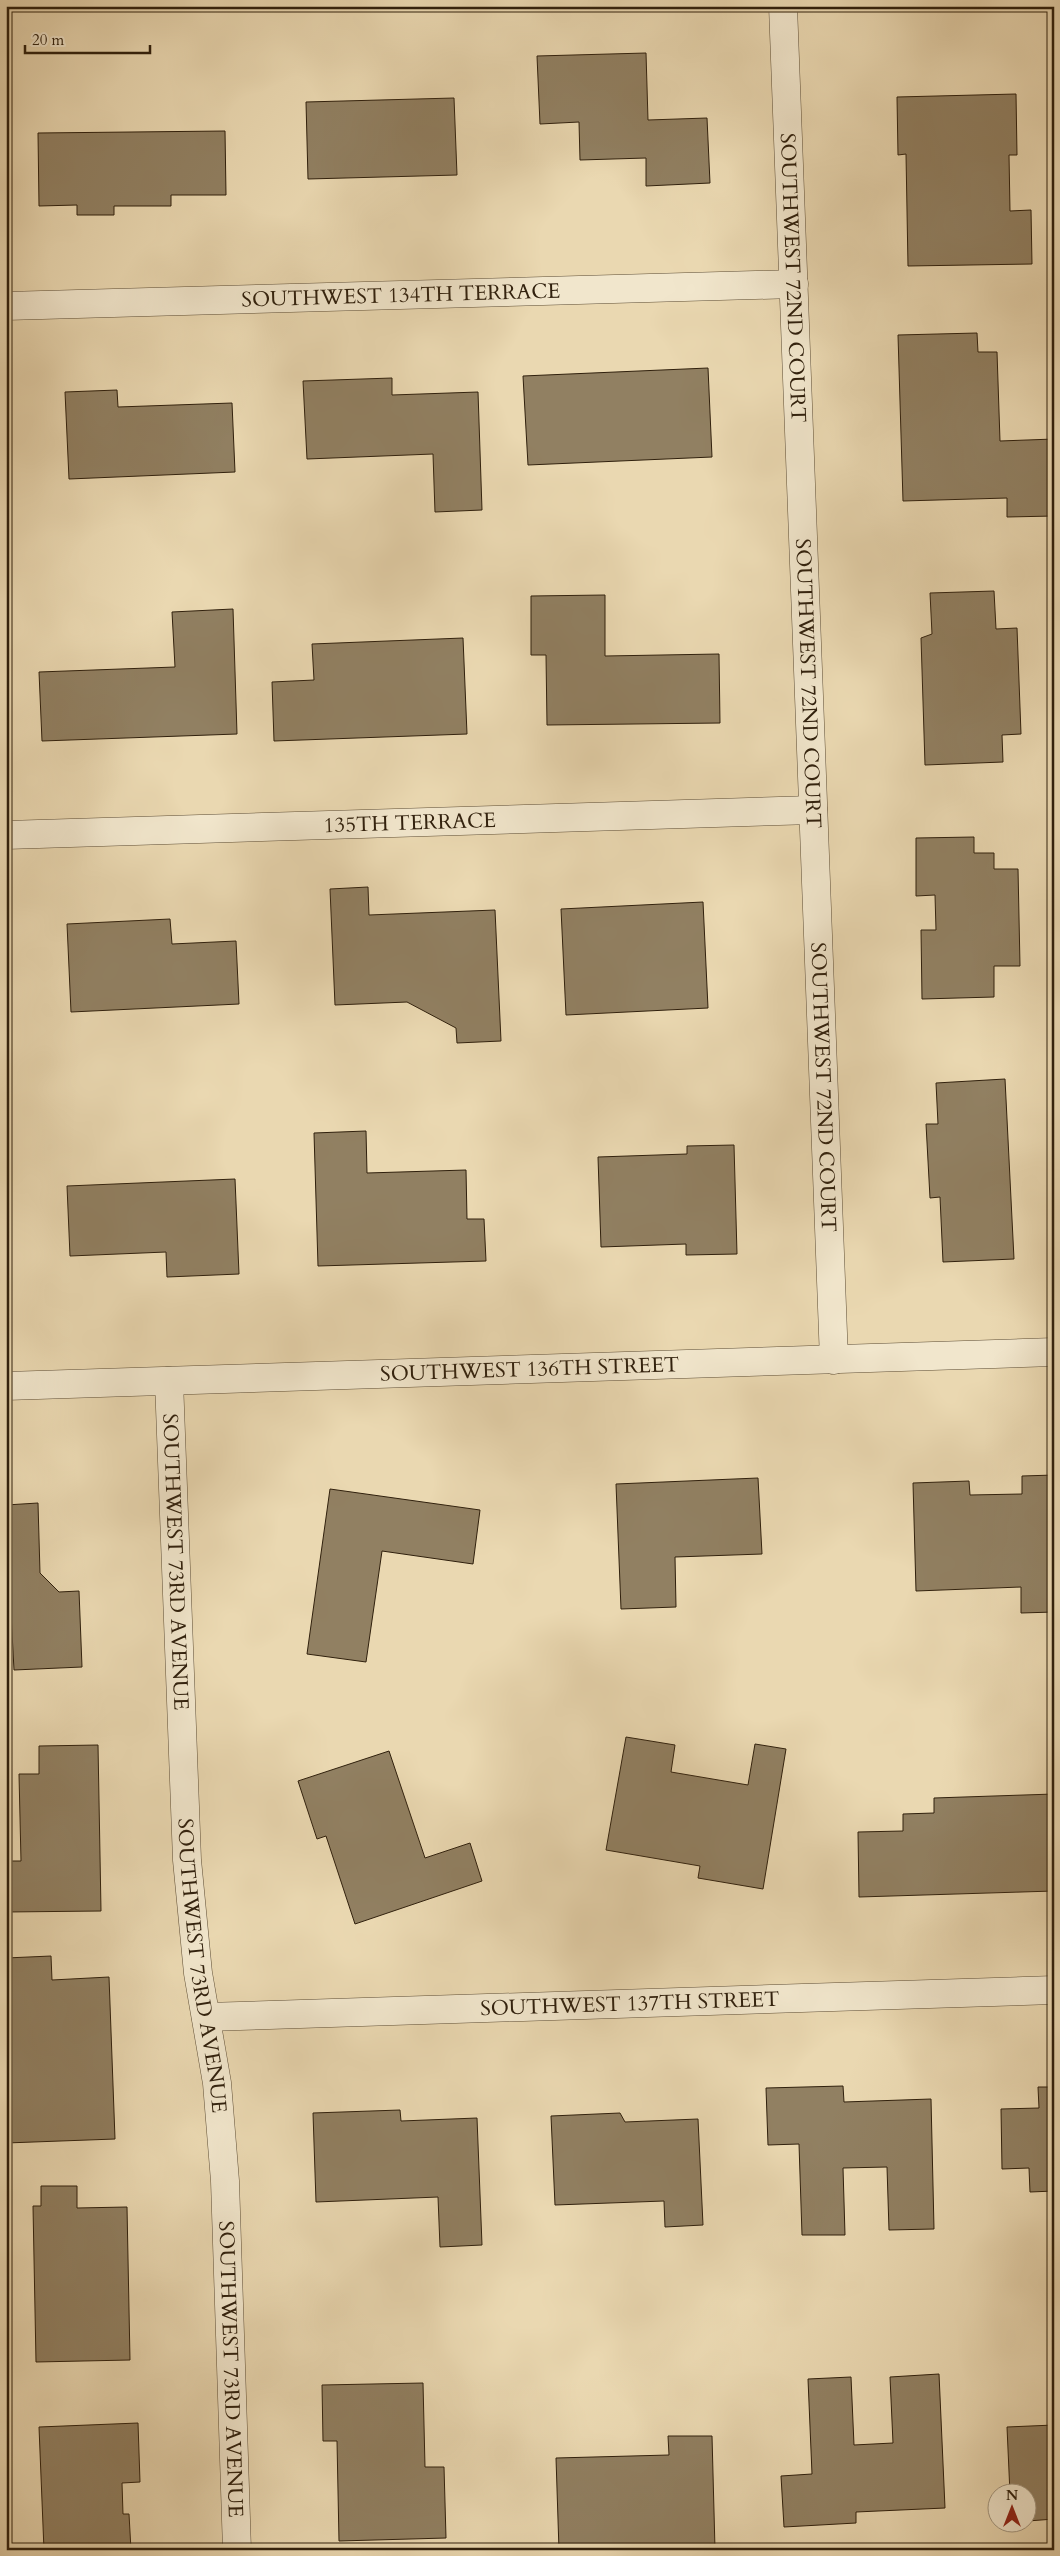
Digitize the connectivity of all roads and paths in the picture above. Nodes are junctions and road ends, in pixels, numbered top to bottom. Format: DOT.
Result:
graph roads {
  1 [pos="783,6"];
  2 [pos="794,284"];
  3 [pos="6,306"];
  4 [pos="813,810"];
  5 [pos="6,835"];
  6 [pos="1054,1352"];
  7 [pos="834,1360"];
  8 [pos="168,1381"];
  9 [pos="6,1386"];
  10 [pos="1054,1990"];
  11 [pos="206,2018"];
  12 [pos="236,2550"];
  1 -- 2 [label="street, SOUTHWEST 72ND COURT"];
  2 -- 3 [label="street, SOUTHWEST 134TH TERRACE"];
  2 -- 4 [label="street, SOUTHWEST 72ND COURT"];
  4 -- 5 [label="street, 135TH TERRACE"];
  4 -- 7 [label="street, SOUTHWEST 72ND COURT"];
  6 -- 7 [label="street, SOUTHWEST 136TH STREET"];
  7 -- 8 [label="street, SOUTHWEST 136TH STREET"];
  8 -- 9 [label="street, SOUTHWEST 136TH STREET"];
  8 -- 11 [label="street, SOUTHWEST 73RD AVENUE"];
  10 -- 11 [label="street, SOUTHWEST 137TH STREET"];
  11 -- 12 [label="street, SOUTHWEST 73RD AVENUE"];
}
